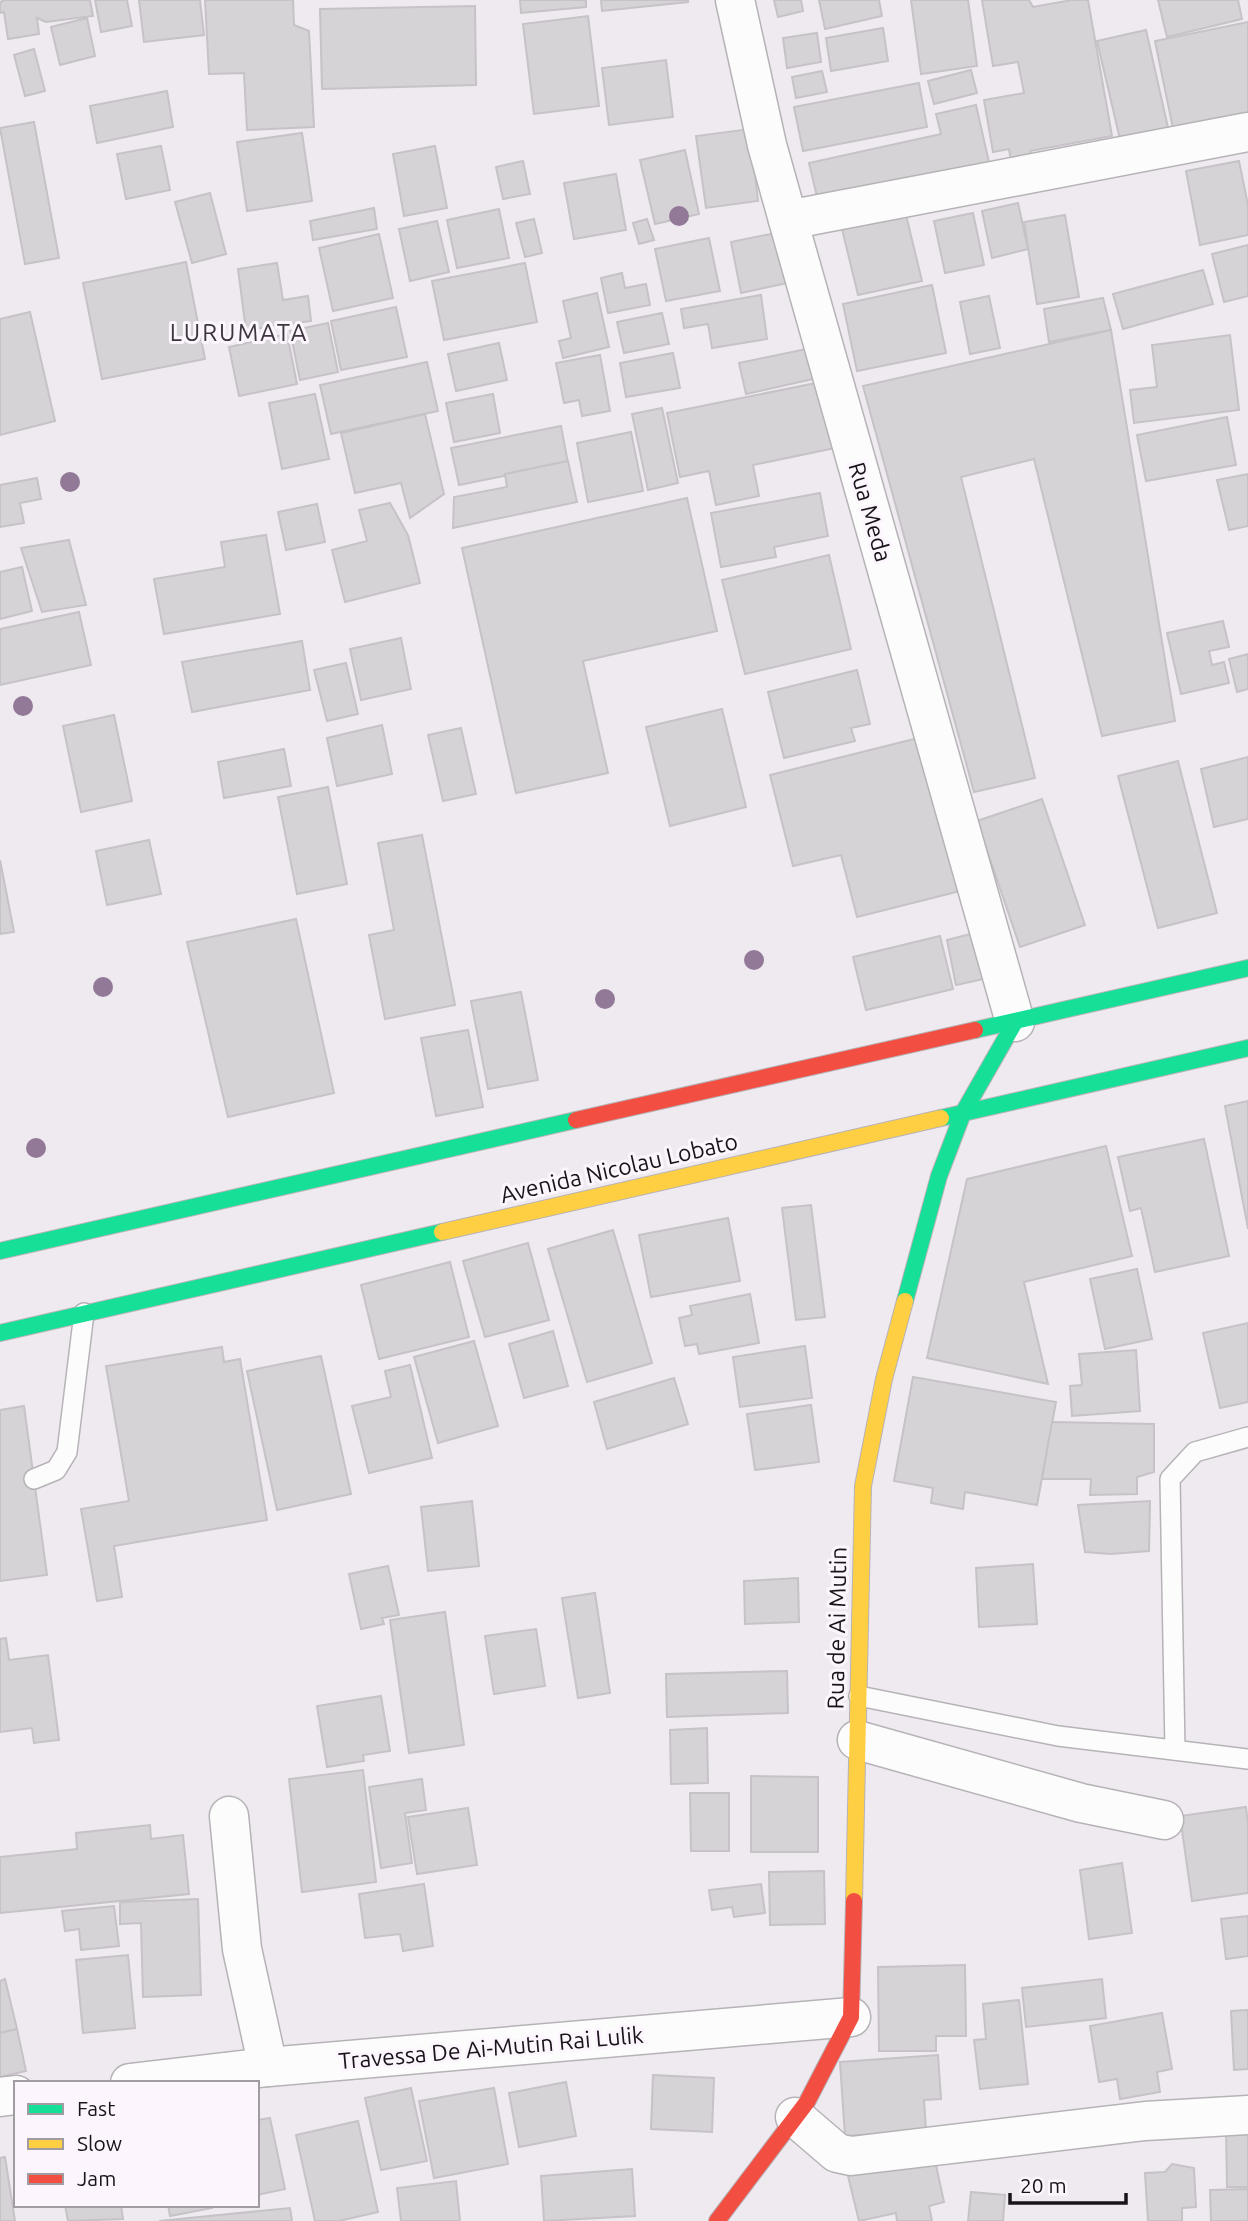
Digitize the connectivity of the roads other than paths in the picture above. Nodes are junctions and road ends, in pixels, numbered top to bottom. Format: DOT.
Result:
graph roads {
  1 [pos="735,0"];
  2 [pos="1248,132"];
  3 [pos="788,220"];
  4 [pos="1248,968"];
  5 [pos="1015,1022"];
  6 [pos="1248,1048"];
  7 [pos="963,1114"];
  8 [pos="0,1251"];
  9 [pos="85,1313"];
  10 [pos="0,1333"];
  11 [pos="1248,1437"];
  12 [pos="34,1479"];
  13 [pos="859,1696"];
  14 [pos="858,1740"];
  15 [pos="1175,1750"];
  16 [pos="1248,1759"];
  17 [pos="229,1815"];
  18 [pos="1164,1819"];
  19 [pos="851,2017"];
  20 [pos="268,2067"];
  21 [pos="147,2081"];
  22 [pos="1248,2115"];
  23 [pos="795,2117"];
  24 [pos="717,2221"];
  1 -- 3 [label="street, Rua Meda"];
  2 -- 3 [label="street"];
  3 -- 5 [label="street, Rua Meda"];
  4 -- 5 [label="main road"];
  5 -- 7 [label="main road, Rua de Ai Mutin"];
  5 -- 8 [label="main road"];
  6 -- 7 [label="main road, Avenida Nicolau Lobato"];
  7 -- 9 [label="main road, Avenida Nicolau Lobato"];
  7 -- 13 [label="main road, Rua de Ai Mutin"];
  9 -- 10 [label="main road, Avenida Nicolau Lobato"];
  9 -- 12 [label="lane"];
  11 -- 15 [label="lane"];
  13 -- 14 [label="main road, Rua de Ai Mutin"];
  13 -- 15 [label="lane"];
  14 -- 18 [label="street"];
  14 -- 19 [label="main road, Rua de Ai Mutin"];
  15 -- 16 [label="lane"];
  17 -- 20 [label="street"];
  19 -- 20 [label="street, Travessa De Ai-Mutin Rai Lulik"];
  19 -- 23 [label="main road, Rua de Ai Mutin"];
  20 -- 21 [label="street, Travessa De Ai-Mutin Rai Lulik"];
  22 -- 23 [label="street"];
  23 -- 24 [label="main road, Rua de Ai Mutin"];
}
